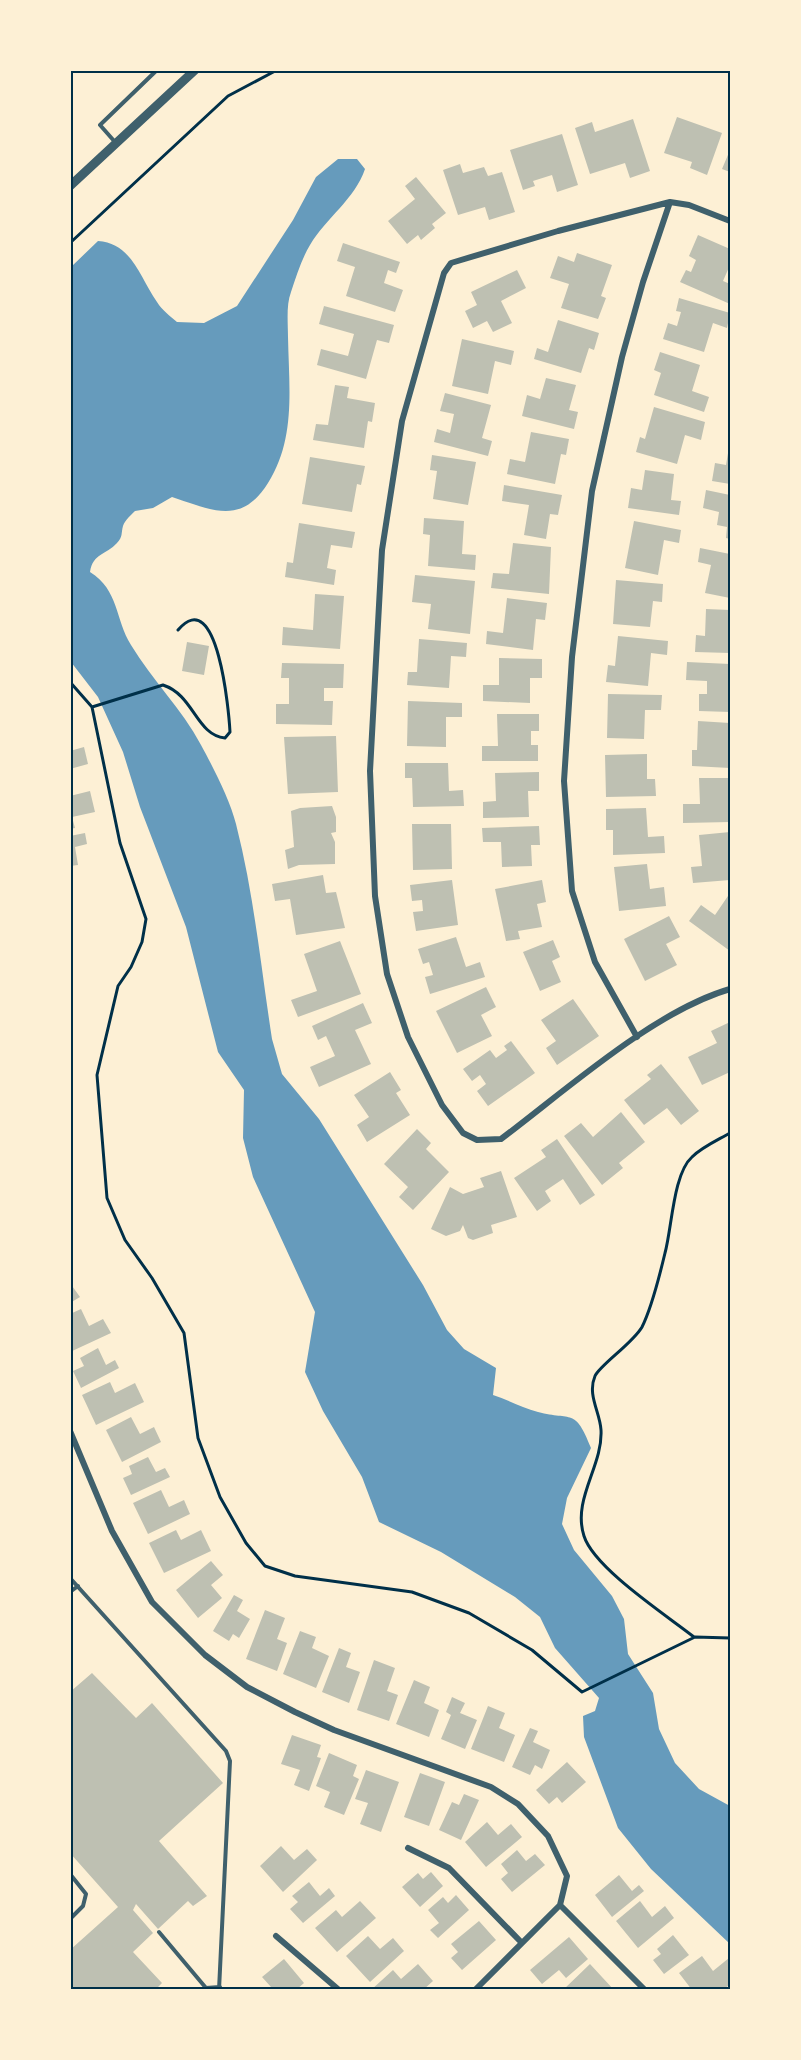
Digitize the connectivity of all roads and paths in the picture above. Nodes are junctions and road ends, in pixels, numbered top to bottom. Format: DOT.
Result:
graph roads {
  1 [pos="157,70"];
  2 [pos="195,70"];
  3 [pos="277,70"];
  4 [pos="116,143"];
  5 [pos="70,186"];
  6 [pos="670,202"];
  7 [pos="730,221"];
  8 [pos="70,243"];
  9 [pos="178,630"];
  10 [pos="70,682"];
  11 [pos="92,707"];
  12 [pos="730,989"];
  13 [pos="637,1037"];
  14 [pos="730,1132"];
  15 [pos="70,1431"];
  16 [pos="70,1578"];
  17 [pos="78,1586"];
  18 [pos="70,1592"];
  19 [pos="695,1637"];
  20 [pos="730,1638"];
  21 [pos="408,1848"];
  22 [pos="70,1874"];
  23 [pos="560,1905"];
  24 [pos="70,1919"];
  25 [pos="159,1932"];
  26 [pos="276,1936"];
  27 [pos="521,1942"];
  28 [pos="220,1988"];
  29 [pos="205,1989"];
  30 [pos="339,1989"];
  31 [pos="475,1989"];
  32 [pos="645,1989"];
  1 -- 4 [label="lane"];
  2 -- 4 [label="street"];
  3 -- 8 [label="path"];
  4 -- 5 [label="street"];
  6 -- 7 [label="street"];
  6 -- 13 [label="street"];
  6 -- 13 [label="street"];
  9 -- 11 [label="path"];
  10 -- 11 [label="path"];
  11 -- 19 [label="path"];
  12 -- 13 [label="street"];
  14 -- 19 [label="path"];
  15 -- 23 [label="street"];
  16 -- 17 [label="lane"];
  17 -- 18 [label="lane"];
  17 -- 28 [label="lane"];
  19 -- 20 [label="path"];
  21 -- 27 [label="street"];
  22 -- 24 [label="lane"];
  23 -- 27 [label="street"];
  23 -- 32 [label="street"];
  25 -- 29 [label="lane"];
  26 -- 30 [label="street"];
  27 -- 31 [label="street"];
  28 -- 29 [label="lane"];
}
